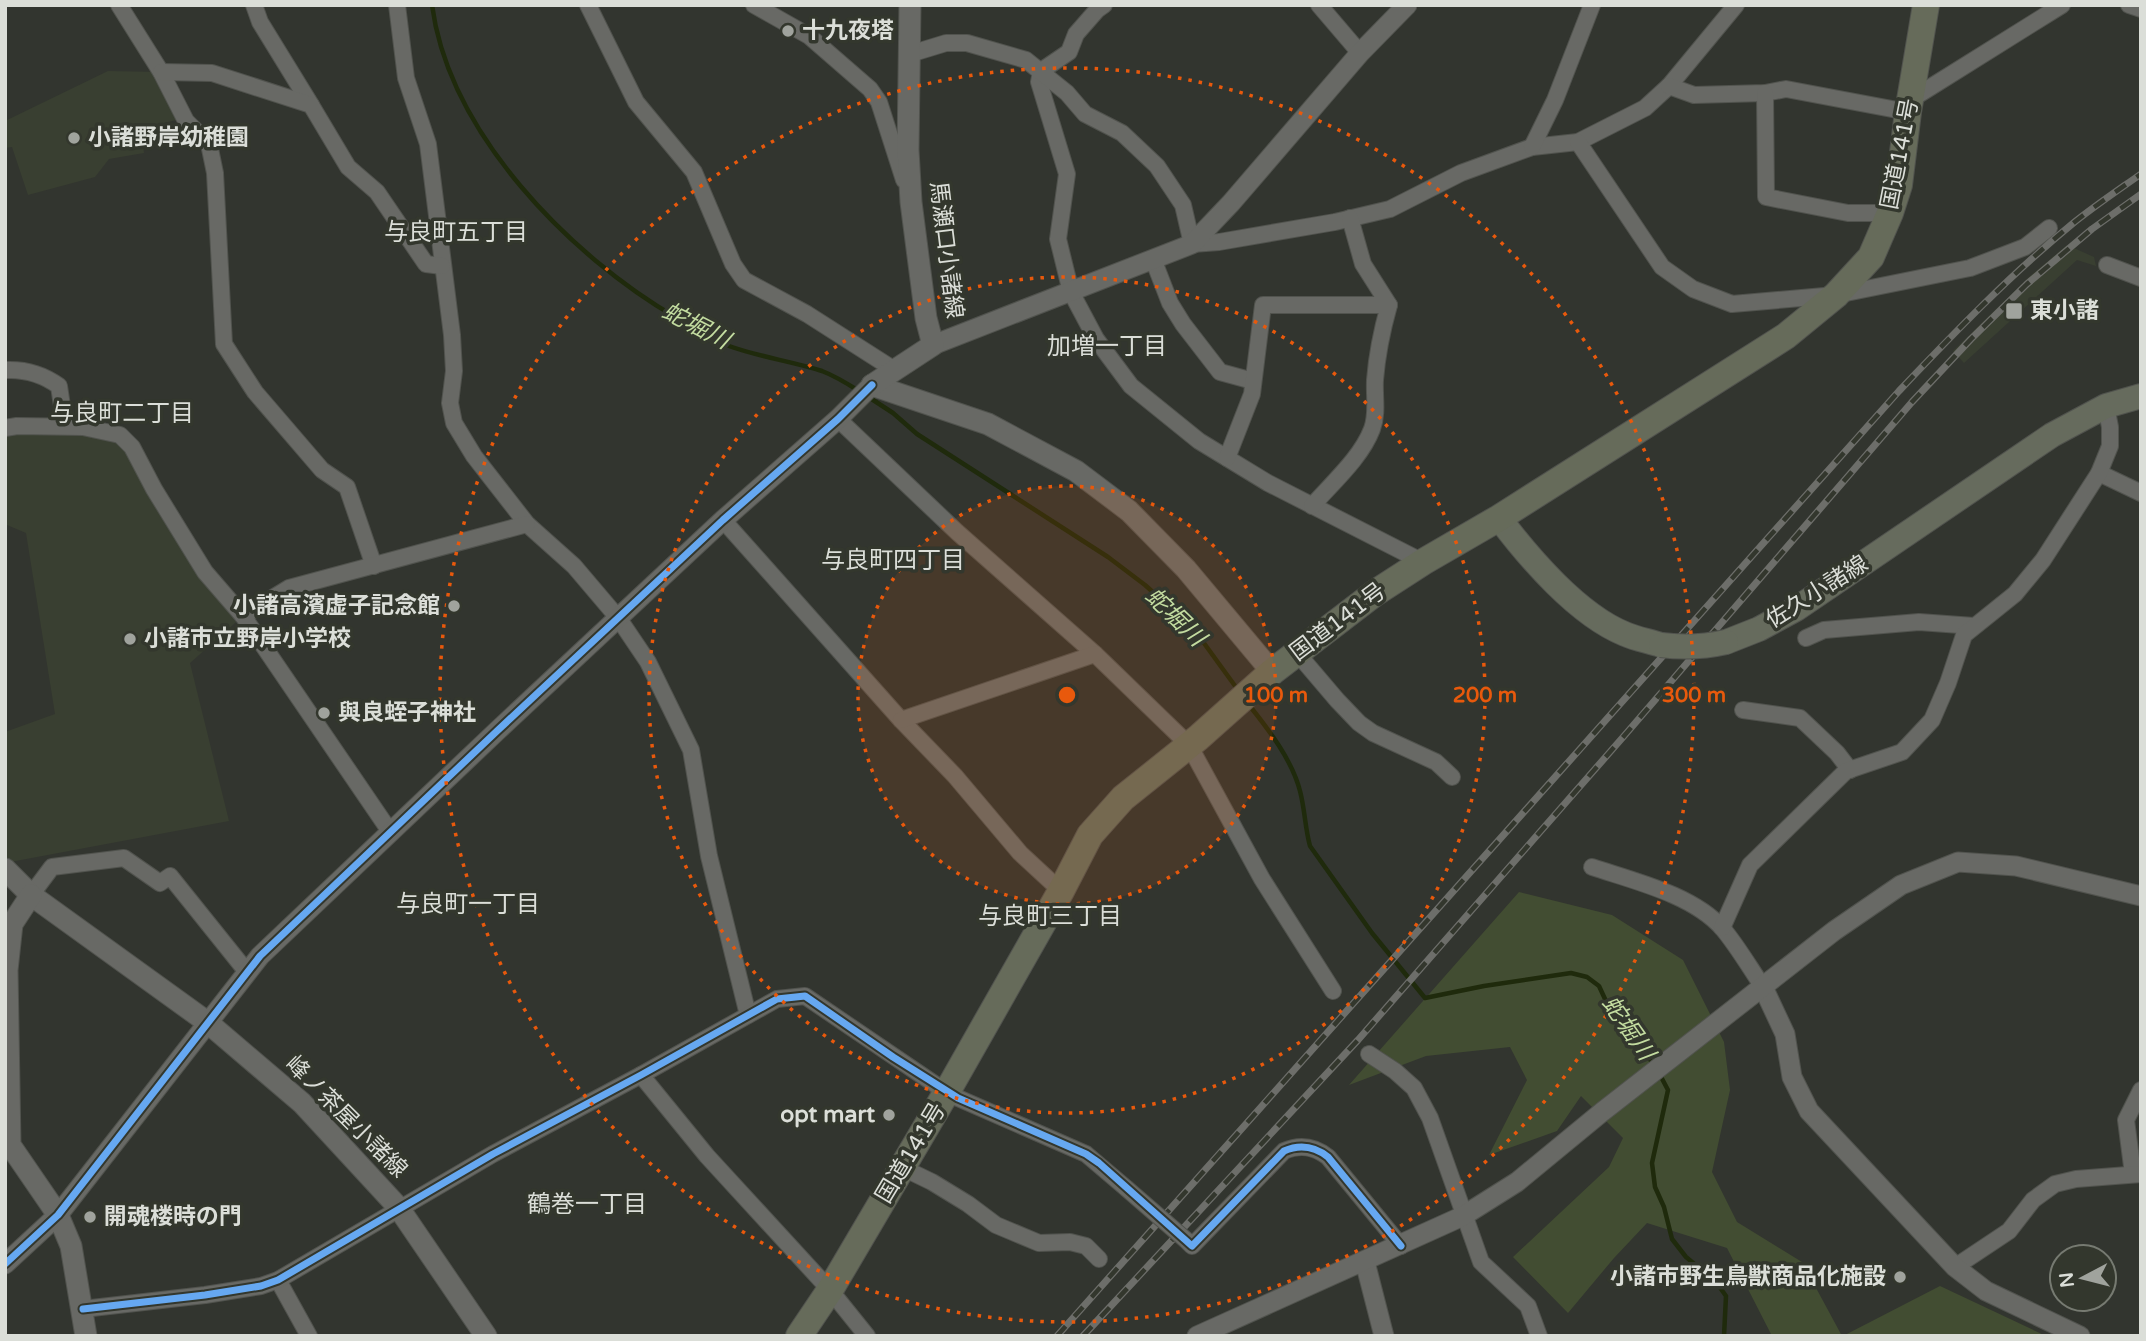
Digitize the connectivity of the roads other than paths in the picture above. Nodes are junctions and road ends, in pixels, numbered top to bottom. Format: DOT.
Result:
graph roads {
  1 [pos="118,5"];
  2 [pos="254,5"];
  3 [pos="397,5"];
  4 [pos="588,5"];
  5 [pos="754,5"];
  6 [pos="909,5"];
  7 [pos="1104,5"];
  8 [pos="1319,5"];
  9 [pos="1407,5"];
  10 [pos="1592,5"];
  11 [pos="1736,5"];
  12 [pos="1926,5"];
  13 [pos="2043,5"];
  14 [pos="2062,5"];
  15 [pos="2129,5"];
  16 [pos="2141,9"];
  17 [pos="2036,22"];
  18 [pos="1360,53"];
  19 [pos="910,54"];
  20 [pos="1041,71"];
  21 [pos="161,72"];
  22 [pos="1669,86"];
  23 [pos="1765,93"];
  24 [pos="311,105"];
  25 [pos="1909,106"];
  26 [pos="1578,142"];
  27 [pos="1532,148"];
  28 [pos="911,202"];
  29 [pos="1890,213"];
  30 [pos="1350,218"];
  31 [pos="2049,228"];
  32 [pos="1192,244"];
  33 [pos="1153,259"];
  34 [pos="2107,265"];
  35 [pos="442,266"];
  36 [pos="2141,278"];
  37 [pos="1071,292"];
  38 [pos="1836,295"];
  39 [pos="1389,304"];
  40 [pos="933,345"];
  41 [pos="894,369"];
  42 [pos="5,370"];
  43 [pos="1254,382"];
  44 [pos="872,385"];
  45 [pos="2141,396"];
  46 [pos="2106,406"];
  47 [pos="838,419"];
  48 [pos="65,426"];
  49 [pos="5,428"];
  50 [pos="1227,458"];
  51 [pos="2099,473"];
  52 [pos="2141,493"];
  53 [pos="1312,506"];
  54 [pos="1499,518"];
  55 [pos="723,520"];
  56 [pos="527,524"];
  57 [pos="1423,562"];
  58 [pos="374,566"];
  59 [pos="243,616"];
  60 [pos="619,618"];
  61 [pos="1974,626"];
  62 [pos="1806,638"];
  63 [pos="1297,653"];
  64 [pos="1096,654"];
  65 [pos="1272,672"];
  66 [pos="1744,710"];
  67 [pos="901,720"];
  68 [pos="1189,745"];
  69 [pos="1850,770"];
  70 [pos="1452,777"];
  71 [pos="391,834"];
  72 [pos="1592,867"];
  73 [pos="5,869"];
  74 [pos="1061,891"];
  75 [pos="30,895"];
  76 [pos="2141,896"];
  77 [pos="1722,928"];
  78 [pos="6,971"];
  79 [pos="247,972"];
  80 [pos="1763,987"];
  81 [pos="1333,991"];
  82 [pos="748,1015"];
  83 [pos="207,1022"];
  84 [pos="1368,1054"];
  85 [pos="642,1075"];
  86 [pos="2141,1090"];
  87 [pos="947,1091"];
  88 [pos="901,1167"];
  89 [pos="2137,1174"];
  90 [pos="398,1208"];
  91 [pos="58,1215"];
  92 [pos="1463,1216"];
  93 [pos="1401,1246"];
  94 [pos="1099,1259"];
  95 [pos="1365,1262"];
  96 [pos="5,1264"];
  97 [pos="1955,1267"];
  98 [pos="278,1280"];
  99 [pos="830,1290"];
  100 [pos="83,1309"];
  101 [pos="1210,1333"];
  102 [pos="86,1336"];
  103 [pos="309,1336"];
  104 [pos="486,1336"];
  105 [pos="799,1336"];
  106 [pos="867,1336"];
  107 [pos="1384,1336"];
  108 [pos="1539,1336"];
  109 [pos="2080,1336"];
  1 -- 21 [label="street"];
  2 -- 24 [label="street"];
  3 -- 35 [label="street"];
  4 -- 41 [label="street"];
  5 -- 28 [label="street"];
  6 -- 19 [label="main road, 馬瀬口小諸線"];
  7 -- 20 [label="street"];
  8 -- 18 [label="street"];
  9 -- 18 [label="street"];
  10 -- 27 [label="street"];
  11 -- 22 [label="street"];
  12 -- 25 [label="highway, 国道141号"];
  13 -- 17 [label="street"];
  14 -- 17 [label="street"];
  15 -- 16 [label="street"];
  17 -- 25 [label="street"];
  18 -- 32 [label="street"];
  19 -- 20 [label="street"];
  19 -- 28 [label="main road, 馬瀬口小諸線"];
  20 -- 32 [label="street"];
  20 -- 37 [label="street"];
  21 -- 24 [label="street"];
  21 -- 58 [label="street"];
  22 -- 23 [label="street"];
  22 -- 26 [label="street"];
  23 -- 25 [label="street"];
  23 -- 29 [label="street"];
  24 -- 35 [label="street"];
  25 -- 29 [label="highway, 国道141号"];
  26 -- 27 [label="street"];
  26 -- 38 [label="street"];
  27 -- 30 [label="street"];
  28 -- 40 [label="main road, 馬瀬口小諸線"];
  29 -- 38 [label="highway, 国道141号"];
  30 -- 32 [label="street"];
  30 -- 39 [label="street"];
  31 -- 38 [label="street"];
  32 -- 33 [label="street"];
  33 -- 37 [label="street"];
  33 -- 43 [label="street"];
  34 -- 36 [label="street"];
  35 -- 56 [label="street"];
  37 -- 40 [label="street"];
  37 -- 50 [label="street"];
  38 -- 54 [label="highway, 国道141号"];
  39 -- 43 [label="street"];
  39 -- 53 [label="street"];
  40 -- 41 [label="main road, 馬瀬口小諸線"];
  41 -- 44 [label="main road, 馬瀬口小諸線"];
  42 -- 48 [label="street"];
  43 -- 50 [label="street"];
  44 -- 47 [label="street"];
  44 -- 65 [label="main road"];
  45 -- 46 [label="main road, 佐久小諸線"];
  46 -- 51 [label="street"];
  46 -- 54 [label="main road, 佐久小諸線, bridge"];
  47 -- 55 [label="street"];
  47 -- 64 [label="street"];
  48 -- 49 [label="street"];
  48 -- 59 [label="street"];
  50 -- 53 [label="street"];
  51 -- 52 [label="street"];
  51 -- 61 [label="street"];
  53 -- 57 [label="street"];
  54 -- 57 [label="highway, 国道141号"];
  55 -- 60 [label="street"];
  55 -- 67 [label="street"];
  56 -- 58 [label="street"];
  56 -- 60 [label="street"];
  57 -- 63 [label="highway, 国道141号"];
  58 -- 59 [label="street"];
  59 -- 71 [label="street"];
  60 -- 71 [label="street"];
  60 -- 82 [label="street"];
  61 -- 62 [label="street"];
  61 -- 69 [label="street"];
  63 -- 65 [label="highway, 国道141号"];
  63 -- 70 [label="street"];
  64 -- 67 [label="street"];
  64 -- 68 [label="street"];
  65 -- 68 [label="highway, 国道141号"];
  66 -- 69 [label="street"];
  67 -- 74 [label="street"];
  68 -- 74 [label="highway, 国道141号"];
  68 -- 81 [label="street"];
  69 -- 77 [label="street"];
  71 -- 79 [label="street"];
  72 -- 77 [label="street"];
  73 -- 75 [label="main road, 峰ノ茶屋小諸線"];
  74 -- 87 [label="highway, 国道141号"];
  75 -- 78 [label="main road"];
  75 -- 79 [label="street"];
  75 -- 83 [label="main road, 峰ノ茶屋小諸線"];
  76 -- 80 [label="street"];
  77 -- 80 [label="street"];
  78 -- 91 [label="main road"];
  79 -- 83 [label="street"];
  80 -- 92 [label="street"];
  80 -- 97 [label="street"];
  82 -- 85 [label="street"];
  82 -- 87 [label="street"];
  83 -- 90 [label="main road, 峰ノ茶屋小諸線"];
  83 -- 91 [label="street"];
  84 -- 92 [label="street"];
  85 -- 90 [label="street"];
  85 -- 99 [label="street"];
  86 -- 89 [label="street"];
  87 -- 88 [label="highway, 国道141号"];
  87 -- 93 [label="street, bridge"];
  88 -- 94 [label="street"];
  88 -- 99 [label="highway, 国道141号"];
  89 -- 97 [label="street"];
  90 -- 98 [label="street"];
  90 -- 104 [label="main road, 峰ノ茶屋小諸線"];
  91 -- 96 [label="street"];
  91 -- 100 [label="main road"];
  92 -- 93 [label="street"];
  92 -- 108 [label="street"];
  93 -- 95 [label="street"];
  95 -- 101 [label="street"];
  95 -- 107 [label="street"];
  97 -- 109 [label="street"];
  98 -- 100 [label="street"];
  98 -- 103 [label="street"];
  99 -- 105 [label="highway, 国道141号"];
  99 -- 106 [label="street"];
  100 -- 102 [label="main road"];
}
